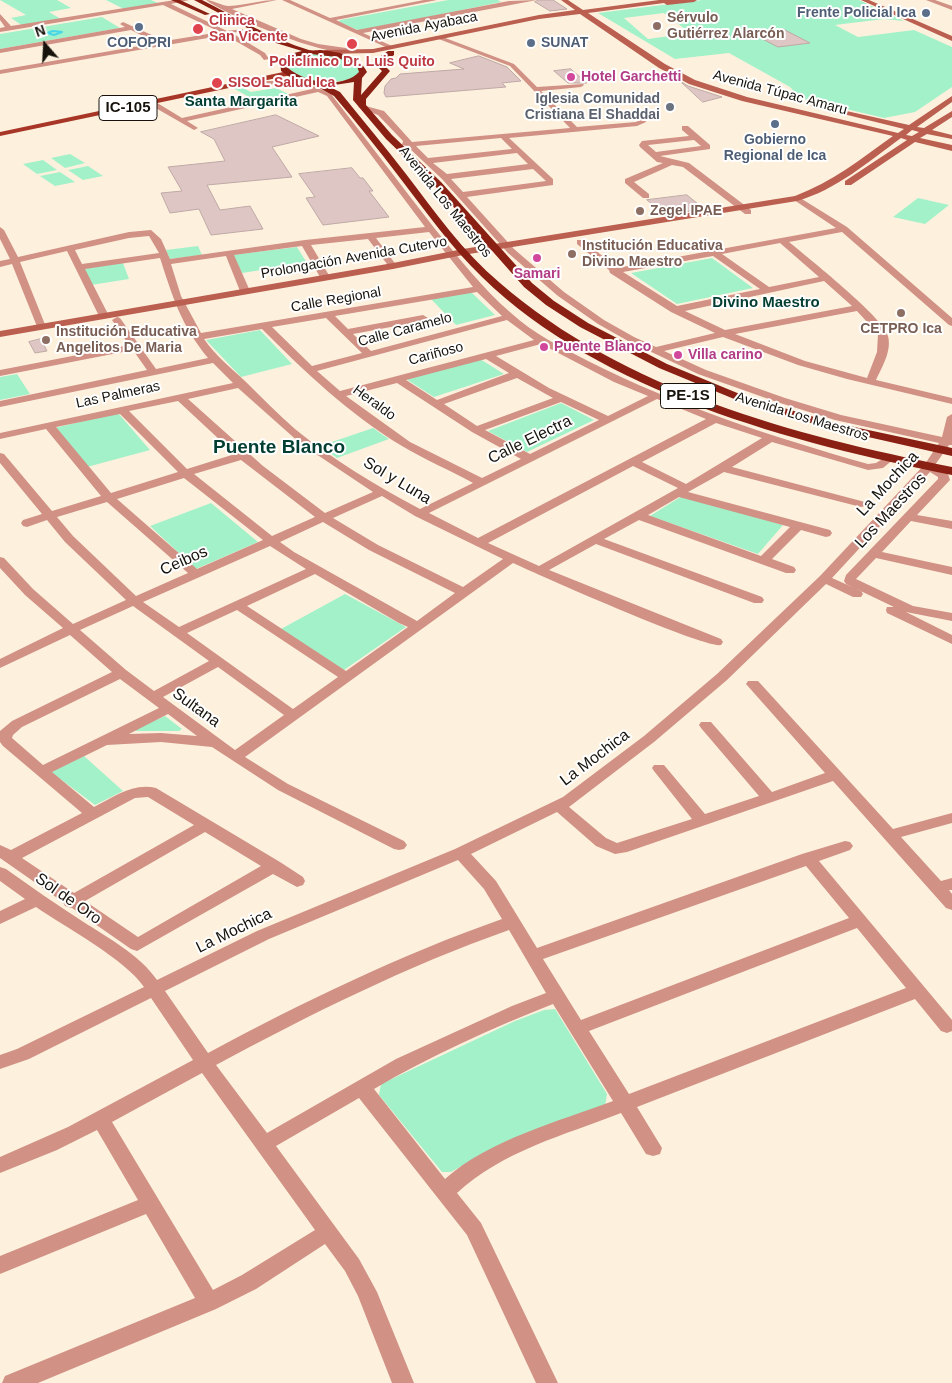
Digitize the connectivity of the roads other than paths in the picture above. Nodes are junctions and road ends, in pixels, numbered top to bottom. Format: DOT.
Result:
graph roads {
  1 [pos="186,0"];
  2 [pos="197,0"];
  3 [pos="209,0"];
  4 [pos="274,0"];
  5 [pos="285,0"];
  6 [pos="434,0"];
  7 [pos="534,0"];
  8 [pos="564,0"];
  9 [pos="573,0"];
  10 [pos="675,0"];
  11 [pos="694,0"];
  12 [pos="864,0"];
  13 [pos="871,0"];
  14 [pos="928,0"];
  15 [pos="176,1"];
  16 [pos="423,1"];
  17 [pos="506,2"];
  18 [pos="376,3"];
  19 [pos="165,4"];
  20 [pos="227,8"];
  21 [pos="389,8"];
  22 [pos="952,8"];
  23 [pos="586,12"];
  24 [pos="104,14"];
  25 [pos="0,16"];
  26 [pos="328,20"];
  27 [pos="131,28"];
  28 [pos="10,29"];
  29 [pos="0,30"];
  30 [pos="241,30"];
  31 [pos="226,32"];
  32 [pos="356,32"];
  33 [pos="952,37"];
  34 [pos="438,38"];
  35 [pos="447,41"];
  36 [pos="163,43"];
  37 [pos="639,43"];
  38 [pos="630,44"];
  39 [pos="380,49"];
  40 [pos="390,50"];
  41 [pos="0,51"];
  42 [pos="321,52"];
  43 [pos="266,59"];
  44 [pos="283,63"];
  45 [pos="357,63"];
  46 [pos="686,69"];
  47 [pos="0,72"];
  48 [pos="288,73"];
  49 [pos="358,78"];
  50 [pos="714,80"];
  51 [pos="255,81"];
  52 [pos="246,84"];
  53 [pos="726,84"];
  54 [pos="582,85"];
  55 [pos="318,86"];
  56 [pos="537,90"];
  57 [pos="952,98"];
  58 [pos="786,99"];
  59 [pos="150,103"];
  60 [pos="769,106"];
  61 [pos="343,107"];
  62 [pos="362,107"];
  63 [pos="794,112"];
  64 [pos="952,113"];
  65 [pos="640,115"];
  66 [pos="181,120"];
  67 [pos="911,127"];
  68 [pos="194,128"];
  69 [pos="685,128"];
  70 [pos="575,129"];
  71 [pos="926,131"];
  72 [pos="0,134"];
  73 [pos="503,136"];
  74 [pos="899,136"];
  75 [pos="696,137"];
  76 [pos="952,137"];
  77 [pos="914,139"];
  78 [pos="394,142"];
  79 [pos="412,144"];
  80 [pos="952,148"];
  81 [pos="518,151"];
  82 [pos="654,155"];
  83 [pos="426,161"];
  84 [pos="672,162"];
  85 [pos="535,166"];
  86 [pos="384,168"];
  87 [pos="401,173"];
  88 [pos="445,177"];
  89 [pos="828,184"];
  90 [pos="842,188"];
  91 [pos="462,195"];
  92 [pos="646,196"];
  93 [pos="800,200"];
  94 [pos="745,210"];
  95 [pos="431,229"];
  96 [pos="844,229"];
  97 [pos="1,235"];
  98 [pos="370,236"];
  99 [pos="582,238"];
  100 [pos="782,240"];
  101 [pos="306,243"];
  102 [pos="70,248"];
  103 [pos="504,251"];
  104 [pos="229,253"];
  105 [pos="715,253"];
  106 [pos="452,256"];
  107 [pos="467,256"];
  108 [pos="164,259"];
  109 [pos="16,261"];
  110 [pos="0,264"];
  111 [pos="393,266"];
  112 [pos="80,268"];
  113 [pos="613,271"];
  114 [pos="326,277"];
  115 [pos="825,278"];
  116 [pos="479,289"];
  117 [pos="767,290"];
  118 [pos="245,291"];
  119 [pos="181,306"];
  120 [pos="858,308"];
  121 [pos="674,310"];
  122 [pos="328,315"];
  123 [pos="104,316"];
  124 [pos="508,316"];
  125 [pos="423,318"];
  126 [pos="117,320"];
  127 [pos="952,322"];
  128 [pos="265,326"];
  129 [pos="42,327"];
  130 [pos="346,332"];
  131 [pos="0,334"];
  132 [pos="722,334"];
  133 [pos="197,337"];
  134 [pos="0,340"];
  135 [pos="542,340"];
  136 [pos="135,346"];
  137 [pos="655,350"];
  138 [pos="369,354"];
  139 [pos="487,355"];
  140 [pos="216,359"];
  141 [pos="309,370"];
  142 [pos="153,372"];
  143 [pos="0,373"];
  144 [pos="517,374"];
  145 [pos="398,379"];
  146 [pos="871,381"];
  147 [pos="242,384"];
  148 [pos="338,395"];
  149 [pos="656,396"];
  150 [pos="180,397"];
  151 [pos="560,398"];
  152 [pos="952,401"];
  153 [pos="0,404"];
  154 [pos="435,404"];
  155 [pos="122,410"];
  156 [pos="952,417"];
  157 [pos="714,419"];
  158 [pos="608,420"];
  159 [pos="49,426"];
  160 [pos="476,430"];
  161 [pos="0,436"];
  162 [pos="770,438"];
  163 [pos="948,446"];
  164 [pos="0,456"];
  165 [pos="241,456"];
  166 [pos="530,458"];
  167 [pos="889,458"];
  168 [pos="633,462"];
  169 [pos="929,466"];
  170 [pos="722,468"];
  171 [pos="185,473"];
  172 [pos="949,477"];
  173 [pos="481,482"];
  174 [pos="681,490"];
  175 [pos="382,492"];
  176 [pos="108,497"];
  177 [pos="861,504"];
  178 [pos="419,514"];
  179 [pos="637,515"];
  180 [pos="48,516"];
  181 [pos="910,517"];
  182 [pos="324,518"];
  183 [pos="27,523"];
  184 [pos="952,525"];
  185 [pos="798,526"];
  186 [pos="826,533"];
  187 [pos="594,540"];
  188 [pos="270,541"];
  189 [pos="478,543"];
  190 [pos="874,554"];
  191 [pos="511,559"];
  192 [pos="764,560"];
  193 [pos="0,561"];
  194 [pos="317,569"];
  195 [pos="541,570"];
  196 [pos="790,570"];
  197 [pos="952,571"];
  198 [pos="196,574"];
  199 [pos="824,579"];
  200 [pos="463,592"];
  201 [pos="758,600"];
  202 [pos="134,601"];
  203 [pos="238,605"];
  204 [pos="905,612"];
  205 [pos="952,617"];
  206 [pos="418,626"];
  207 [pos="72,629"];
  208 [pos="177,632"];
  209 [pos="952,640"];
  210 [pos="716,642"];
  211 [pos="218,662"];
  212 [pos="0,664"];
  213 [pos="121,673"];
  214 [pos="347,677"];
  215 [pos="753,684"];
  216 [pos="152,697"];
  217 [pos="168,708"];
  218 [pos="293,715"];
  219 [pos="706,725"];
  220 [pos="95,744"];
  221 [pos="217,744"];
  222 [pos="235,757"];
  223 [pos="659,768"];
  224 [pos="42,771"];
  225 [pos="835,775"];
  226 [pos="769,798"];
  227 [pos="559,806"];
  228 [pos="93,814"];
  229 [pos="952,818"];
  230 [pos="702,821"];
  231 [pos="204,826"];
  232 [pos="890,835"];
  233 [pos="399,845"];
  234 [pos="845,846"];
  235 [pos="4,854"];
  236 [pos="461,854"];
  237 [pos="808,858"];
  238 [pos="274,866"];
  239 [pos="0,872"];
  240 [pos="296,881"];
  241 [pos="945,886"];
  242 [pos="37,900"];
  243 [pos="71,902"];
  244 [pos="952,904"];
  245 [pos="0,918"];
  246 [pos="859,921"];
  247 [pos="512,922"];
  248 [pos="533,956"];
  249 [pos="154,989"];
  250 [pos="918,991"];
  251 [pos="557,996"];
  252 [pos="947,1026"];
  253 [pos="578,1028"];
  254 [pos="0,1062"];
  255 [pos="205,1063"];
  256 [pos="361,1087"];
  257 [pos="626,1105"];
  258 [pos="101,1120"];
  259 [pos="264,1144"];
  260 [pos="653,1148"];
  261 [pos="0,1165"];
  262 [pos="446,1192"];
  263 [pos="151,1204"];
  264 [pos="328,1232"];
  265 [pos="0,1265"];
  266 [pos="209,1302"];
  267 [pos="13,1383"];
  268 [pos="403,1383"];
  269 [pos="547,1383"];
  1 -- 15 [label="street"];
  2 -- 42 [label="highway"];
  3 -- 20 [label="street"];
  4 -- 20 [label="street"];
  5 -- 26 [label="street"];
  6 -- 16 [label="street"];
  7 -- 17 [label="street"];
  8 -- 23 [label="street, Avenida Túpac Amaru"];
  9 -- 23 [label="street, Avenida Túpac Amaru"];
  10 -- 23 [label="street, Avenida Ayabaca"];
  11 -- 23 [label="street, Avenida Ayabaca"];
  12 -- 33 [label="street"];
  13 -- 33 [label="street"];
  14 -- 22 [label="street"];
  15 -- 19 [label="street"];
  15 -- 30 [label="highway"];
  16 -- 21 [label="street"];
  17 -- 32 [label="street"];
  18 -- 21 [label="street"];
  19 -- 24 [label="street"];
  19 -- 31 [label="street"];
  20 -- 39 [label="street"];
  21 -- 26 [label="street"];
  23 -- 34 [label="street, Avenida Ayabaca"];
  23 -- 35 [label="street, Avenida Ayabaca"];
  23 -- 37 [label="street, Avenida Túpac Amaru"];
  23 -- 38 [label="street, Avenida Túpac Amaru"];
  24 -- 27 [label="street"];
  24 -- 28 [label="street"];
  25 -- 28 [label="street"];
  26 -- 32 [label="street"];
  27 -- 36 [label="street"];
  27 -- 41 [label="street"];
  28 -- 29 [label="street"];
  30 -- 31 [label="street"];
  30 -- 44 [label="highway"];
  31 -- 36 [label="street"];
  31 -- 43 [label="street"];
  32 -- 40 [label="street"];
  34 -- 35 [label="street"];
  34 -- 40 [label="street, Avenida Ayabaca"];
  35 -- 40 [label="street, Avenida Ayabaca"];
  35 -- 56 [label="street"];
  36 -- 47 [label="street"];
  37 -- 38 [label="street"];
  37 -- 46 [label="street, Avenida Túpac Amaru"];
  38 -- 60 [label="street, Avenida Túpac Amaru"];
  39 -- 40 [label="street, Avenida Ayabaca"];
  39 -- 42 [label="street, Avenida Ayabaca"];
  40 -- 45 [label="street, Avenida Ayabaca"];
  40 -- 62 [label="highway"];
  42 -- 44 [label="highway"];
  42 -- 45 [label="highway"];
  44 -- 48 [label="highway"];
  44 -- 51 [label="main road, IC-105"];
  45 -- 49 [label="highway"];
  48 -- 51 [label="main road, IC-105"];
  48 -- 55 [label="highway, PE-1S"];
  49 -- 55 [label="highway, PE-1S"];
  49 -- 62 [label="highway"];
  50 -- 53 [label="street, Avenida Túpac Amaru"];
  51 -- 52 [label="main road, IC-105"];
  52 -- 55 [label="street"];
  52 -- 59 [label="main road, IC-105"];
  54 -- 56 [label="street"];
  55 -- 61 [label="highway, Avenida Los Maestros / PE-1S"];
  55 -- 66 [label="street"];
  56 -- 70 [label="street"];
  57 -- 67 [label="street, Prolongación Avenida Cutervo"];
  58 -- 60 [label="street"];
  59 -- 66 [label="street"];
  59 -- 72 [label="main road, IC-105"];
  60 -- 63 [label="street, Avenida Túpac Amaru"];
  61 -- 86 [label="street"];
  61 -- 87 [label="highway, Avenida Los Maestros / PE-1S"];
  62 -- 78 [label="highway, Avenida Los Maestros / PE-1S"];
  62 -- 79 [label="street"];
  63 -- 67 [label="street, Avenida Túpac Amaru"];
  63 -- 74 [label="street, Avenida Túpac Amaru"];
  64 -- 71 [label="street, Prolongación Avenida Cutervo"];
  65 -- 70 [label="street"];
  66 -- 68 [label="street"];
  67 -- 71 [label="street, Avenida Túpac Amaru"];
  67 -- 74 [label="street, Prolongación Avenida Cutervo"];
  69 -- 75 [label="street"];
  70 -- 73 [label="street"];
  71 -- 76 [label="street, Avenida Túpac Amaru"];
  71 -- 77 [label="street, Prolongación Avenida Cutervo"];
  73 -- 79 [label="street"];
  73 -- 81 [label="street"];
  74 -- 77 [label="street, Avenida Túpac Amaru"];
  74 -- 89 [label="street, Prolongación Avenida Cutervo"];
  75 -- 82 [label="street"];
  75 -- 82 [label="street"];
  77 -- 80 [label="street, Avenida Túpac Amaru"];
  77 -- 90 [label="street, Prolongación Avenida Cutervo"];
  78 -- 79 [label="street"];
  78 -- 103 [label="highway, Avenida Los Maestros / PE-1S"];
  79 -- 83 [label="street"];
  81 -- 83 [label="street"];
  81 -- 85 [label="street"];
  82 -- 84 [label="street"];
  83 -- 88 [label="street"];
  84 -- 92 [label="street"];
  84 -- 94 [label="street"];
  85 -- 88 [label="street"];
  85 -- 91 [label="street"];
  86 -- 87 [label="highway"];
  86 -- 95 [label="street"];
  87 -- 107 [label="highway, Avenida Los Maestros / PE-1S"];
  88 -- 91 [label="street"];
  89 -- 90 [label="street"];
  89 -- 93 [label="street, Prolongación Avenida Cutervo"];
  90 -- 93 [label="street, Prolongación Avenida Cutervo"];
  91 -- 103 [label="street"];
  93 -- 94 [label="street, Prolongación Avenida Cutervo"];
  93 -- 96 [label="street"];
  94 -- 99 [label="street, Prolongación Avenida Cutervo"];
  95 -- 98 [label="street"];
  95 -- 106 [label="street"];
  96 -- 100 [label="street"];
  96 -- 127 [label="street"];
  97 -- 109 [label="street"];
  98 -- 101 [label="street"];
  98 -- 111 [label="street"];
  99 -- 103 [label="street, Prolongación Avenida Cutervo"];
  99 -- 113 [label="street"];
  100 -- 105 [label="street"];
  100 -- 115 [label="street"];
  101 -- 104 [label="street"];
  101 -- 114 [label="street"];
  102 -- 108 [label="street, Sol y Luna"];
  102 -- 109 [label="street"];
  102 -- 112 [label="street"];
  103 -- 107 [label="street, Prolongación Avenida Cutervo"];
  103 -- 137 [label="street"];
  103 -- 163 [label="highway, Avenida Los Maestros / PE-1S"];
  104 -- 108 [label="street"];
  104 -- 118 [label="street"];
  105 -- 113 [label="street"];
  105 -- 117 [label="street"];
  106 -- 107 [label="street, Prolongación Avenida Cutervo"];
  106 -- 111 [label="street, Prolongación Avenida Cutervo"];
  106 -- 116 [label="street"];
  106 -- 119 [label="street, Prolongación Avenida Cutervo"];
  107 -- 167 [label="highway, Avenida Los Maestros / PE-1S"];
  108 -- 112 [label="street"];
  108 -- 119 [label="street, Sol y Luna"];
  109 -- 110 [label="street"];
  109 -- 129 [label="street"];
  111 -- 114 [label="street, Prolongación Avenida Cutervo"];
  112 -- 123 [label="street"];
  113 -- 121 [label="street"];
  114 -- 118 [label="street, Prolongación Avenida Cutervo"];
  115 -- 117 [label="street"];
  115 -- 120 [label="street"];
  116 -- 122 [label="street, Calle Regional"];
  116 -- 124 [label="street"];
  117 -- 121 [label="street"];
  118 -- 119 [label="street, Prolongación Avenida Cutervo"];
  119 -- 123 [label="street, Prolongación Avenida Cutervo"];
  119 -- 126 [label="street, Prolongación Avenida Cutervo"];
  119 -- 133 [label="street, Sol y Luna"];
  120 -- 132 [label="street"];
  120 -- 146 [label="street"];
  121 -- 132 [label="street"];
  122 -- 128 [label="street, Calle Regional"];
  122 -- 130 [label="street"];
  123 -- 129 [label="street, Prolongación Avenida Cutervo"];
  124 -- 135 [label="street"];
  124 -- 138 [label="street, Calle Caramelo"];
  125 -- 130 [label="street"];
  126 -- 134 [label="street, Prolongación Avenida Cutervo"];
  126 -- 136 [label="street"];
  128 -- 133 [label="street, Calle Regional"];
  128 -- 141 [label="street, Heraldo"];
  129 -- 131 [label="street, Prolongación Avenida Cutervo"];
  130 -- 138 [label="street"];
  132 -- 137 [label="street"];
  132 -- 146 [label="street"];
  133 -- 140 [label="street, Sol y Luna"];
  135 -- 139 [label="street, Cariñoso"];
  135 -- 149 [label="street"];
  136 -- 142 [label="street"];
  136 -- 143 [label="street"];
  137 -- 163 [label="street"];
  138 -- 141 [label="street, Calle Caramelo"];
  139 -- 144 [label="street"];
  139 -- 145 [label="street, Cariñoso"];
  140 -- 142 [label="street"];
  140 -- 147 [label="street, Sol y Luna"];
  141 -- 148 [label="street, Heraldo"];
  142 -- 153 [label="street"];
  144 -- 151 [label="street"];
  144 -- 154 [label="street"];
  145 -- 148 [label="street, Cariñoso"];
  145 -- 154 [label="street"];
  146 -- 152 [label="street"];
  147 -- 150 [label="street, Las Palmeras"];
  147 -- 175 [label="street, Sol y Luna"];
  148 -- 173 [label="street, Heraldo"];
  149 -- 157 [label="street"];
  149 -- 158 [label="street, Calle Electra"];
  150 -- 155 [label="street, Las Palmeras"];
  150 -- 165 [label="street"];
  151 -- 158 [label="street"];
  151 -- 160 [label="street"];
  154 -- 160 [label="street"];
  155 -- 159 [label="street, Las Palmeras"];
  155 -- 171 [label="street"];
  156 -- 163 [label="street, La Mochica"];
  157 -- 162 [label="street"];
  157 -- 168 [label="street"];
  158 -- 166 [label="street, Calle Electra"];
  159 -- 161 [label="street, Las Palmeras"];
  159 -- 176 [label="street"];
  160 -- 166 [label="street"];
  162 -- 167 [label="street"];
  162 -- 170 [label="street"];
  163 -- 169 [label="street, La Mochica"];
  164 -- 180 [label="street"];
  165 -- 171 [label="street"];
  165 -- 182 [label="street"];
  166 -- 173 [label="street, Calle Electra"];
  167 -- 169 [label="highway, Avenida Los Maestros / PE-1S"];
  168 -- 174 [label="street"];
  168 -- 189 [label="street"];
  169 -- 172 [label="highway, Avenida Los Maestros / PE-1S"];
  169 -- 199 [label="street, La Mochica"];
  170 -- 174 [label="street"];
  170 -- 177 [label="street"];
  171 -- 176 [label="street"];
  171 -- 188 [label="street"];
  172 -- 181 [label="street, Los Maestros"];
  173 -- 178 [label="street, Calle Electra"];
  174 -- 179 [label="street"];
  174 -- 185 [label="street"];
  175 -- 178 [label="street, Sol y Luna"];
  175 -- 182 [label="street, Ceibos"];
  176 -- 180 [label="street"];
  176 -- 198 [label="street"];
  178 -- 189 [label="street, Sol y Luna"];
  179 -- 187 [label="street"];
  179 -- 192 [label="street"];
  180 -- 183 [label="street"];
  180 -- 202 [label="street"];
  181 -- 184 [label="street"];
  181 -- 190 [label="street, Los Maestros"];
  182 -- 188 [label="street, Ceibos"];
  182 -- 200 [label="street"];
  185 -- 186 [label="street"];
  185 -- 192 [label="street"];
  187 -- 195 [label="street"];
  187 -- 201 [label="street"];
  188 -- 194 [label="street"];
  188 -- 198 [label="street, Ceibos"];
  189 -- 191 [label="street, Sol y Luna"];
  190 -- 197 [label="street"];
  190 -- 204 [label="street, Los Maestros"];
  191 -- 195 [label="street, Sol y Luna"];
  191 -- 200 [label="street"];
  192 -- 196 [label="street"];
  193 -- 207 [label="street, Sultana"];
  194 -- 203 [label="street"];
  194 -- 206 [label="street"];
  195 -- 210 [label="street, Sol y Luna"];
  198 -- 202 [label="street, Ceibos"];
  199 -- 204 [label="street"];
  199 -- 227 [label="street, La Mochica"];
  200 -- 206 [label="street"];
  202 -- 207 [label="street, Ceibos"];
  202 -- 208 [label="street"];
  203 -- 208 [label="street"];
  203 -- 214 [label="street"];
  204 -- 205 [label="street"];
  204 -- 209 [label="street"];
  206 -- 214 [label="street"];
  207 -- 212 [label="street, Ceibos"];
  207 -- 213 [label="street, Sultana"];
  208 -- 211 [label="street"];
  211 -- 216 [label="street"];
  211 -- 218 [label="street"];
  213 -- 216 [label="street, Sultana"];
  213 -- 224 [label="street"];
  214 -- 218 [label="street"];
  215 -- 225 [label="street"];
  216 -- 217 [label="street, Sultana"];
  217 -- 220 [label="street"];
  217 -- 221 [label="street, Sultana"];
  218 -- 222 [label="street"];
  219 -- 226 [label="street"];
  220 -- 221 [label="street"];
  220 -- 224 [label="street"];
  221 -- 222 [label="street, Sultana"];
  222 -- 233 [label="street, Sultana"];
  223 -- 230 [label="street"];
  224 -- 228 [label="street"];
  225 -- 226 [label="street"];
  225 -- 232 [label="street"];
  226 -- 230 [label="street"];
  227 -- 230 [label="street"];
  227 -- 236 [label="street, La Mochica"];
  228 -- 231 [label="street"];
  228 -- 235 [label="street"];
  229 -- 232 [label="street"];
  231 -- 238 [label="street"];
  231 -- 243 [label="street"];
  232 -- 241 [label="street"];
  234 -- 237 [label="street"];
  235 -- 243 [label="street, Sol de Oro"];
  236 -- 247 [label="street"];
  236 -- 249 [label="street, La Mochica"];
  237 -- 246 [label="street"];
  237 -- 248 [label="street"];
  238 -- 240 [label="street"];
  238 -- 243 [label="street, Sol de Oro"];
  239 -- 242 [label="street"];
  241 -- 244 [label="street"];
  242 -- 245 [label="street"];
  242 -- 249 [label="street"];
  246 -- 250 [label="street"];
  246 -- 253 [label="street"];
  247 -- 248 [label="street"];
  247 -- 255 [label="street"];
  248 -- 251 [label="street"];
  249 -- 254 [label="street, La Mochica"];
  249 -- 255 [label="street"];
  250 -- 252 [label="street"];
  250 -- 257 [label="street"];
  251 -- 253 [label="street"];
  251 -- 256 [label="street"];
  253 -- 257 [label="street"];
  255 -- 258 [label="street"];
  255 -- 259 [label="street"];
  256 -- 259 [label="street"];
  256 -- 262 [label="street"];
  257 -- 260 [label="street"];
  257 -- 262 [label="street"];
  258 -- 261 [label="street"];
  258 -- 263 [label="street"];
  259 -- 264 [label="street"];
  262 -- 269 [label="street"];
  263 -- 265 [label="street"];
  263 -- 266 [label="street"];
  264 -- 266 [label="street"];
  264 -- 268 [label="street"];
  266 -- 267 [label="street"];
}
